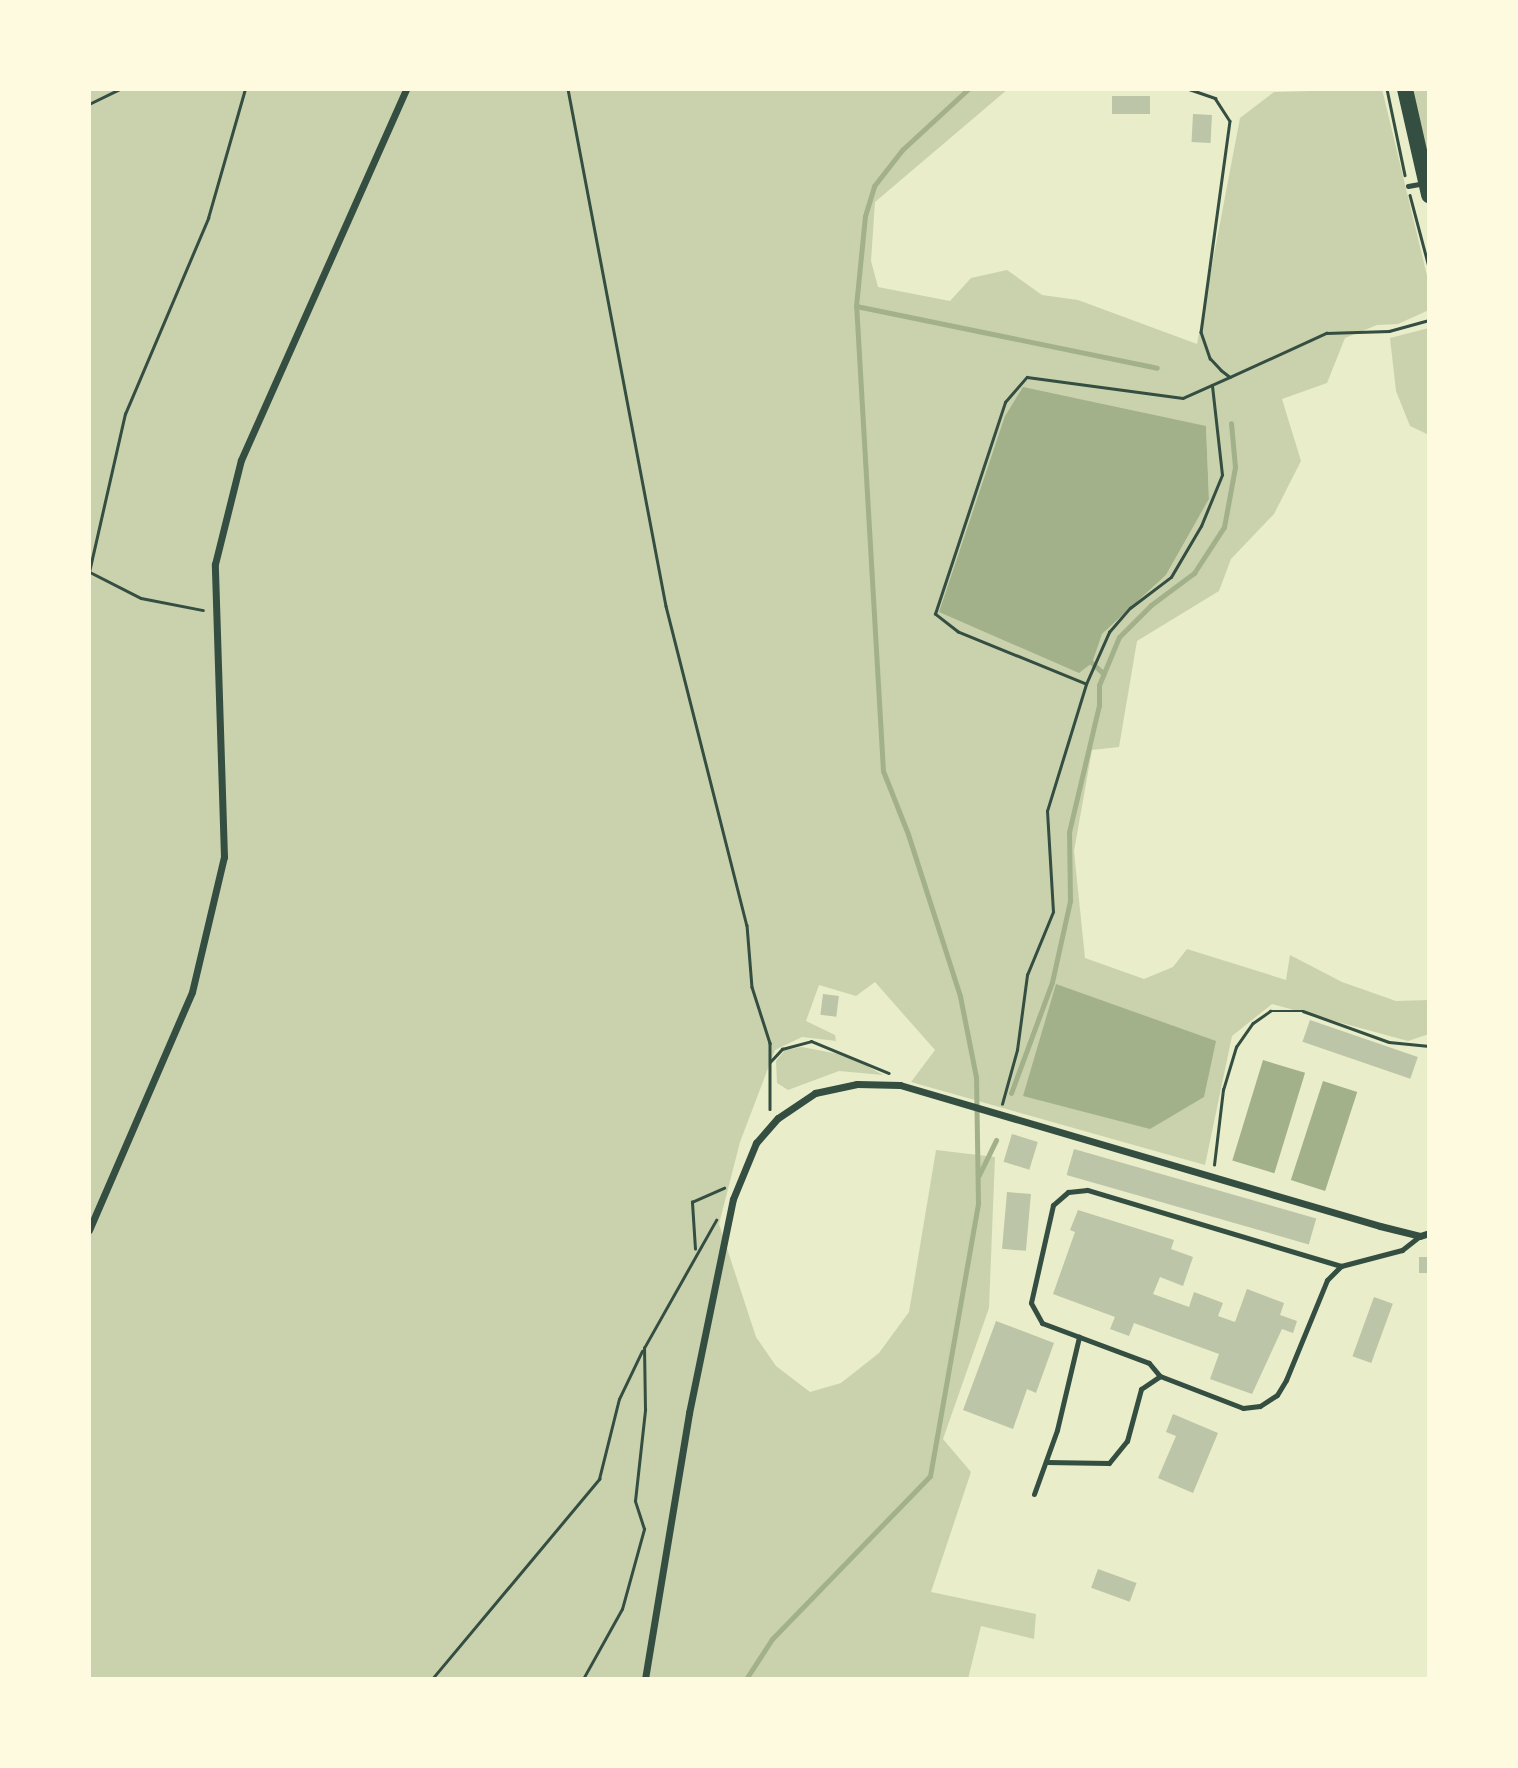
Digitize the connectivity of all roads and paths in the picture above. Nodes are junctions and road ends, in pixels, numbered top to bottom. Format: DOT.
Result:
graph roads {
  1 [pos="120,89"];
  2 [pos="245,89"];
  3 [pos="405,89"];
  4 [pos="568,89"];
  5 [pos="1189,89"];
  6 [pos="1405,89"];
  7 [pos="89,104"];
  8 [pos="1408,187"];
  9 [pos="1428,187"];
  10 [pos="1429,320"];
  11 [pos="1230,377"];
  12 [pos="1212,386"];
  13 [pos="89,572"];
  14 [pos="217,613"];
  15 [pos="1086,684"];
  16 [pos="1429,1046"];
  17 [pos="769,1062"];
  18 [pos="900,1085"];
  19 [pos="999,1117"];
  20 [pos="778,1118"];
  21 [pos="1214,1179"];
  22 [pos="739,1181"];
  23 [pos="729,1221"];
  24 [pos="89,1230"];
  25 [pos="1429,1233"];
  26 [pos="1420,1236"];
  27 [pos="695,1250"];
  28 [pos="1341,1266"];
  29 [pos="1079,1337"];
  30 [pos="644,1348"];
  31 [pos="1160,1376"];
  32 [pos="1046,1462"];
  33 [pos="1034,1494"];
  34 [pos="432,1679"];
  35 [pos="583,1679"];
  36 [pos="645,1679"];
  1 -- 7 [label="path"];
  2 -- 13 [label="path"];
  3 -- 14 [label="street"];
  4 -- 17 [label="path"];
  5 -- 11 [label="path"];
  6 -- 9 [label="main road"];
  8 -- 9 [label="lane"];
  10 -- 11 [label="path"];
  11 -- 12 [label="path"];
  12 -- 15 [label="path"];
  12 -- 15 [label="path"];
  13 -- 14 [label="path"];
  14 -- 24 [label="street"];
  15 -- 19 [label="path"];
  16 -- 21 [label="path"];
  17 -- 18 [label="path"];
  17 -- 20 [label="path"];
  18 -- 19 [label="street"];
  18 -- 20 [label="street"];
  19 -- 21 [label="street"];
  20 -- 22 [label="street"];
  21 -- 26 [label="street"];
  22 -- 23 [label="street"];
  22 -- 27 [label="path"];
  23 -- 27 [label="path"];
  23 -- 36 [label="street"];
  25 -- 26 [label="street"];
  26 -- 28 [label="lane"];
  27 -- 30 [label="path"];
  28 -- 29 [label="lane"];
  28 -- 31 [label="lane"];
  29 -- 31 [label="lane"];
  29 -- 32 [label="lane"];
  30 -- 34 [label="path"];
  30 -- 35 [label="path"];
  31 -- 32 [label="lane"];
  32 -- 33 [label="lane"];
}
